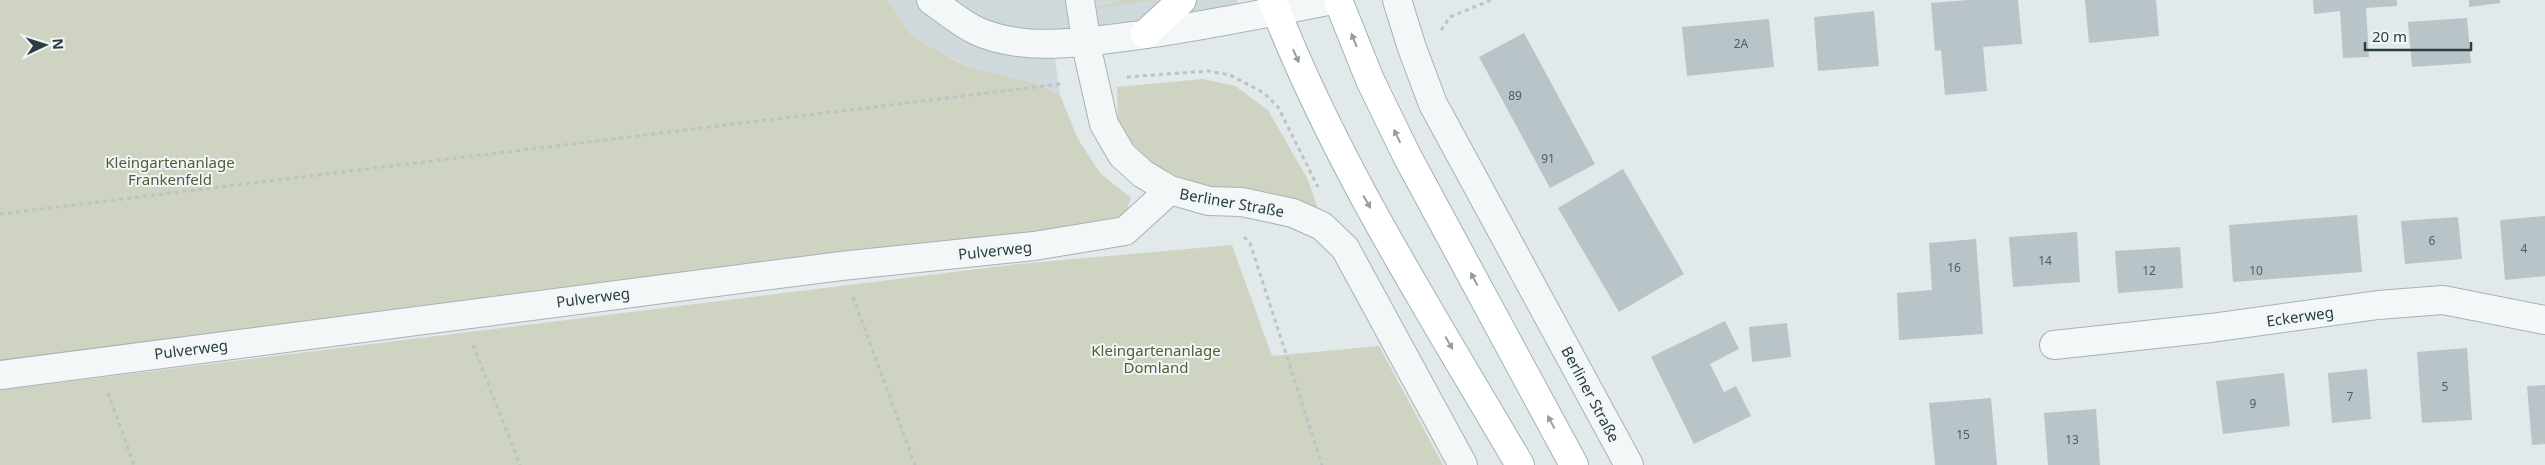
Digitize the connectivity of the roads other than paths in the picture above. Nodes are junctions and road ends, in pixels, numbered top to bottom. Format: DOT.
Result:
graph roads {
  1 [pos="930,0"];
  2 [pos="1080,0"];
  3 [pos="1182,0"];
  4 [pos="1332,0"];
  5 [pos="1338,0"];
  6 [pos="1397,0"];
  7 [pos="1274,6"];
  8 [pos="1145,34"];
  9 [pos="1088,42"];
  10 [pos="1170,190"];
  11 [pos="2545,320"];
  12 [pos="2054,345"];
  13 [pos="0,375"];
  14 [pos="1462,465"];
  15 [pos="1520,465"];
  16 [pos="1574,465"];
  17 [pos="1630,465"];
  1 -- 9 [label="street"];
  2 -- 9 [label="street, Berliner Straße"];
  3 -- 8 [label="main road"];
  4 -- 7 [label="street"];
  16 -- 5 [label="main road, one-way"];
  6 -- 17 [label="street, Berliner Straße"];
  7 -- 8 [label="street"];
  7 -- 15 [label="main road, one-way"];
  8 -- 9 [label="street"];
  9 -- 10 [label="street, Berliner Straße"];
  10 -- 13 [label="street, Pulverweg"];
  10 -- 14 [label="street, Berliner Straße"];
  11 -- 12 [label="street, Eckerweg"];
}
